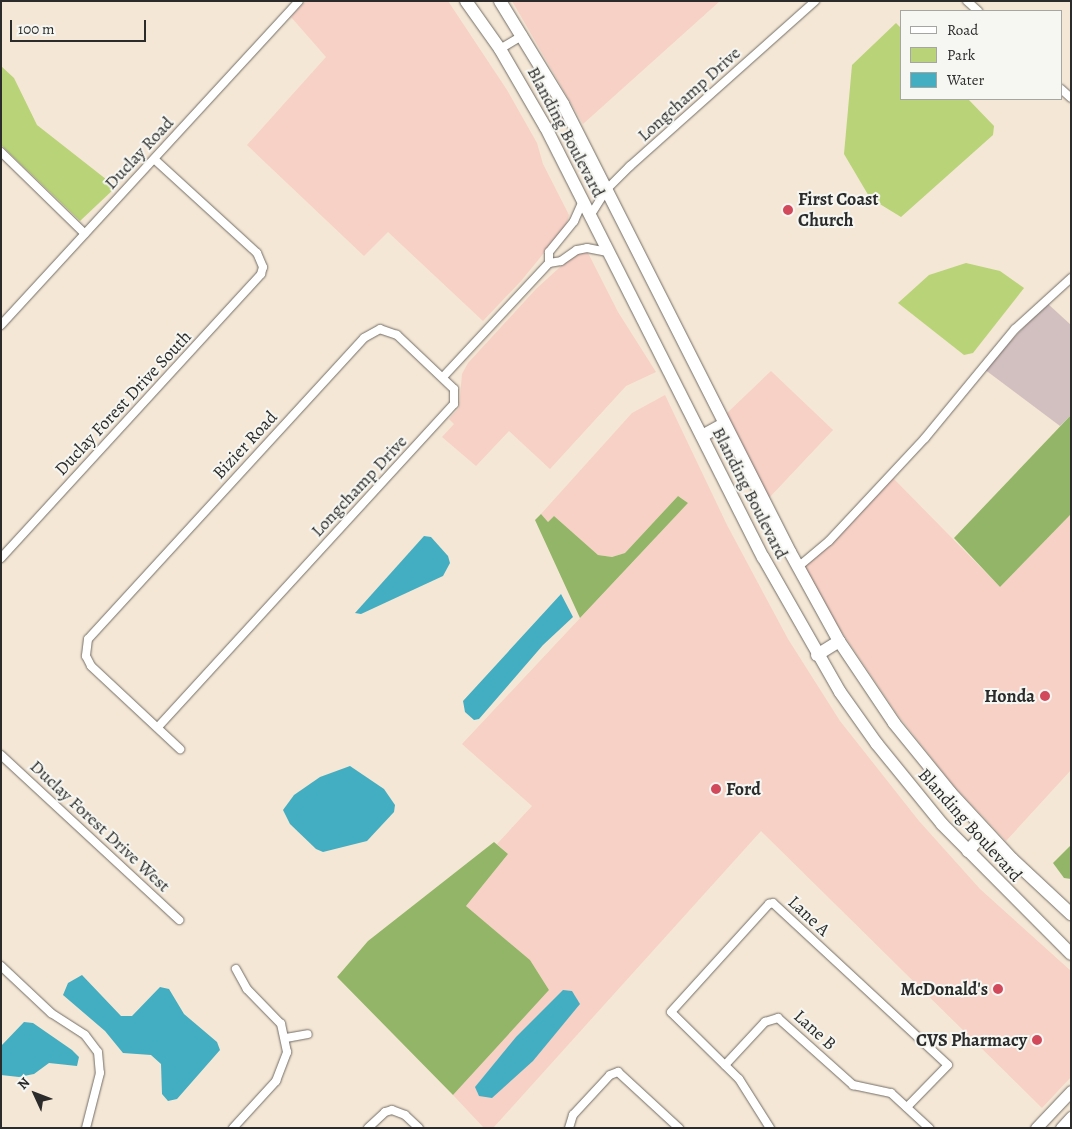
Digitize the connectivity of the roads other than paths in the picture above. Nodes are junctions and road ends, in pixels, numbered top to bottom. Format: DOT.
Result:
graph roads {
  1 [pos="299,1"];
  2 [pos="466,1"];
  3 [pos="500,1"];
  4 [pos="815,1"];
  5 [pos="967,1"];
  6 [pos="977,10"];
  7 [pos="523,35"];
  8 [pos="500,49"];
  9 [pos="1,152"];
  10 [pos="154,159"];
  11 [pos="607,189"];
  12 [pos="583,201"];
  13 [pos="590,216"];
  14 [pos="85,234"];
  15 [pos="608,252"];
  16 [pos="549,263"];
  17 [pos="1071,278"];
  18 [pos="1,325"];
  19 [pos="443,377"];
  20 [pos="724,424"];
  21 [pos="702,436"];
  22 [pos="1,558"];
  23 [pos="798,568"];
  24 [pos="839,641"];
  25 [pos="817,655"];
  26 [pos="158,727"];
  27 [pos="180,749"];
  28 [pos="1,755"];
  29 [pos="985,832"];
  30 [pos="968,851"];
  31 [pos="1071,914"];
  32 [pos="179,920"];
  33 [pos="1071,954"];
  34 [pos="1,966"];
  35 [pos="236,969"];
  36 [pos="308,1034"];
  37 [pos="286,1038"];
  38 [pos="725,1065"];
  39 [pos="1071,1091"];
  40 [pos="907,1107"];
  41 [pos="1071,1117"];
  42 [pos="86,1128"];
  43 [pos="233,1128"];
  44 [pos="368,1128"];
  45 [pos="420,1128"];
  46 [pos="569,1128"];
  47 [pos="679,1128"];
  48 [pos="770,1128"];
  49 [pos="929,1128"];
  50 [pos="1036,1128"];
  51 [pos="1060,1128"];
  1 -- 10 [label="street, Duclay Road"];
  2 -- 8 [label="main road, Blanding Boulevard"];
  3 -- 7 [label="main road, Blanding Boulevard"];
  4 -- 11 [label="street, Longchamp Drive"];
  5 -- 6 [label="street"];
  7 -- 8 [label="street"];
  7 -- 11 [label="main road, Blanding Boulevard"];
  8 -- 12 [label="main road, Blanding Boulevard"];
  9 -- 14 [label="street"];
  10 -- 14 [label="street, Duclay Road"];
  10 -- 22 [label="street, Duclay Forest Drive South"];
  11 -- 13 [label="street, Longchamp Drive"];
  11 -- 20 [label="main road, Blanding Boulevard"];
  12 -- 13 [label="main road, Blanding Boulevard"];
  12 -- 16 [label="street"];
  13 -- 15 [label="main road, Blanding Boulevard"];
  14 -- 18 [label="street, Duclay Road"];
  15 -- 16 [label="street"];
  15 -- 21 [label="main road, Blanding Boulevard"];
  16 -- 19 [label="street"];
  17 -- 23 [label="street"];
  19 -- 26 [label="street, Longchamp Drive"];
  19 -- 26 [label="street, Bizier Road"];
  20 -- 21 [label="main road"];
  20 -- 23 [label="main road, Blanding Boulevard"];
  21 -- 25 [label="main road, Blanding Boulevard"];
  23 -- 24 [label="main road, Blanding Boulevard"];
  24 -- 25 [label="main road"];
  24 -- 29 [label="main road, Blanding Boulevard"];
  25 -- 30 [label="main road, Blanding Boulevard"];
  26 -- 27 [label="street"];
  28 -- 32 [label="street, Duclay Forest Drive West"];
  29 -- 30 [label="main road"];
  29 -- 31 [label="main road, Blanding Boulevard"];
  30 -- 33 [label="main road, Blanding Boulevard"];
  34 -- 42 [label="street"];
  35 -- 37 [label="street"];
  36 -- 37 [label="street"];
  37 -- 43 [label="street"];
  38 -- 40 [label="street, Lane B"];
  38 -- 40 [label="street, Lane A"];
  38 -- 48 [label="street"];
  39 -- 50 [label="main road"];
  40 -- 49 [label="street"];
  41 -- 51 [label="main road"];
  44 -- 45 [label="street"];
  46 -- 47 [label="street"];
}
